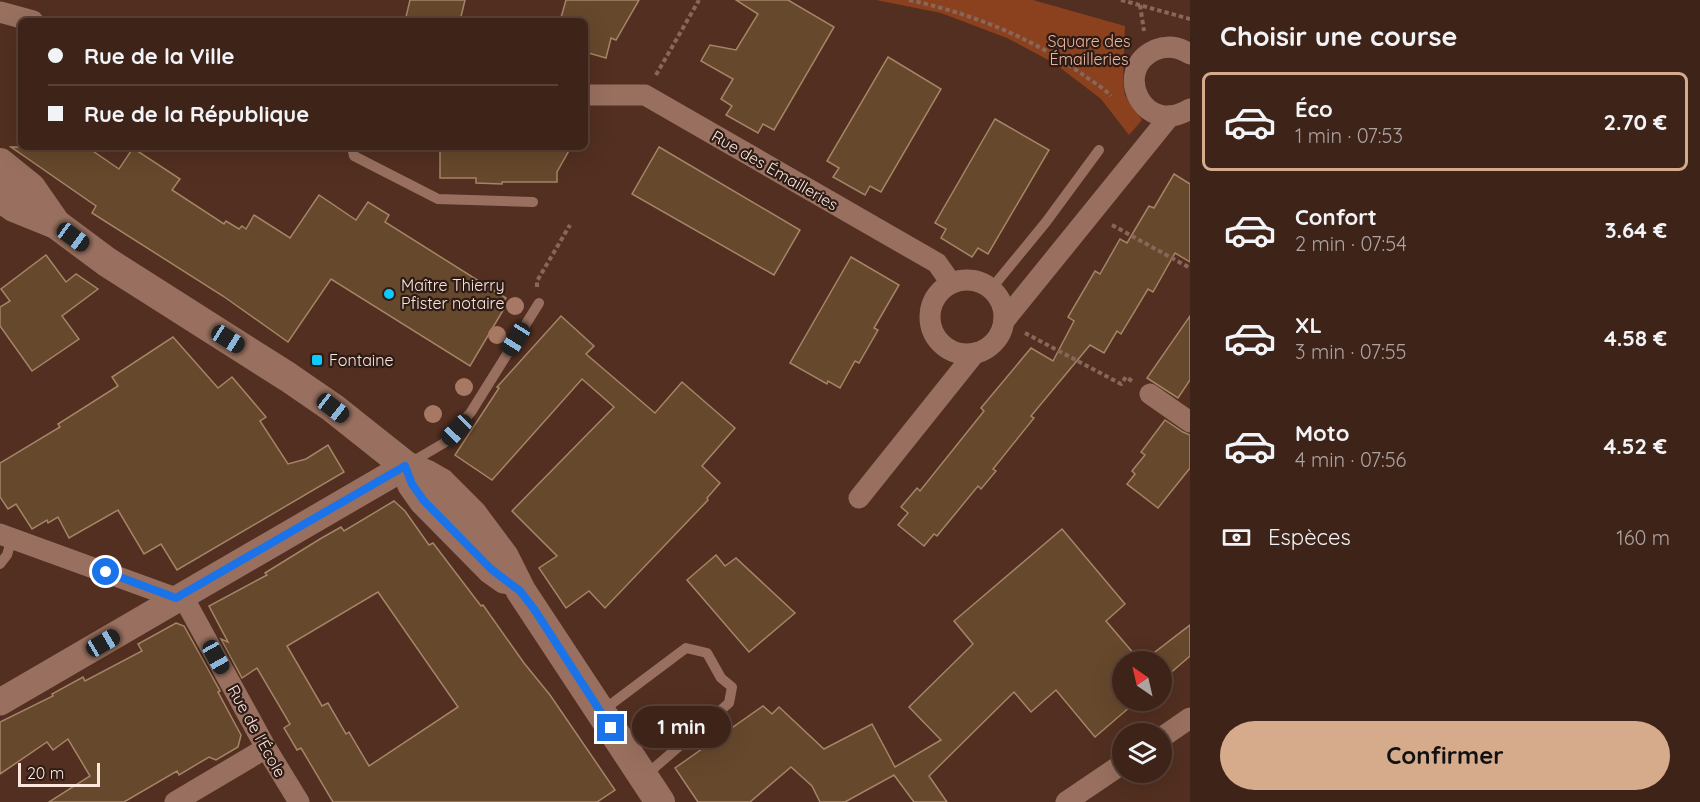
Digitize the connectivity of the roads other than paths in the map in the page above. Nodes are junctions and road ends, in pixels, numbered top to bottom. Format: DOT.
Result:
graph roads {
  1 [pos="0,12"];
  2 [pos="22,18"];
  3 [pos="1190,54"];
  4 [pos="588,95"];
  5 [pos="1180,113"];
  6 [pos="353,150"];
  7 [pos="1099,150"];
  8 [pos="0,162"];
  9 [pos="0,197"];
  10 [pos="533,202"];
  11 [pos="56,224"];
  12 [pos="951,283"];
  13 [pos="991,289"];
  14 [pos="539,303"];
  15 [pos="1004,321"];
  16 [pos="975,353"];
  17 [pos="1150,394"];
  18 [pos="1190,422"];
  19 [pos="405,466"];
  20 [pos="859,498"];
  21 [pos="6,536"];
  22 [pos="0,564"];
  23 [pos="179,597"];
  24 [pos="0,702"];
  25 [pos="600,712"];
  26 [pos="1190,718"];
  27 [pos="1172,730"];
  28 [pos="266,748"];
  29 [pos="1112,771"];
  30 [pos="643,777"];
  31 [pos="175,802"];
  32 [pos="299,802"];
  33 [pos="660,802"];
  34 [pos="1066,802"];
  1 -- 2 [label="street"];
  3 -- 5 [label="street"];
  4 -- 12 [label="street, Rue des Émailleries"];
  5 -- 15 [label="street"];
  6 -- 10 [label="lane"];
  7 -- 13 [label="lane"];
  8 -- 11 [label="main road"];
  9 -- 11 [label="main road"];
  11 -- 19 [label="main road"];
  12 -- 13 [label="street"];
  12 -- 16 [label="street"];
  13 -- 15 [label="street"];
  14 -- 19 [label="lane"];
  15 -- 16 [label="street"];
  16 -- 20 [label="street"];
  17 -- 18 [label="street"];
  19 -- 23 [label="street"];
  19 -- 25 [label="main road"];
  21 -- 22 [label="lane"];
  21 -- 23 [label="street"];
  23 -- 24 [label="street"];
  23 -- 28 [label="street, Rue de l'École"];
  25 -- 30 [label="main road"];
  25 -- 30 [label="lane"];
  26 -- 27 [label="street"];
  28 -- 31 [label="street"];
  28 -- 32 [label="street, Rue de l'École"];
  29 -- 34 [label="street"];
  30 -- 33 [label="main road"];
}
